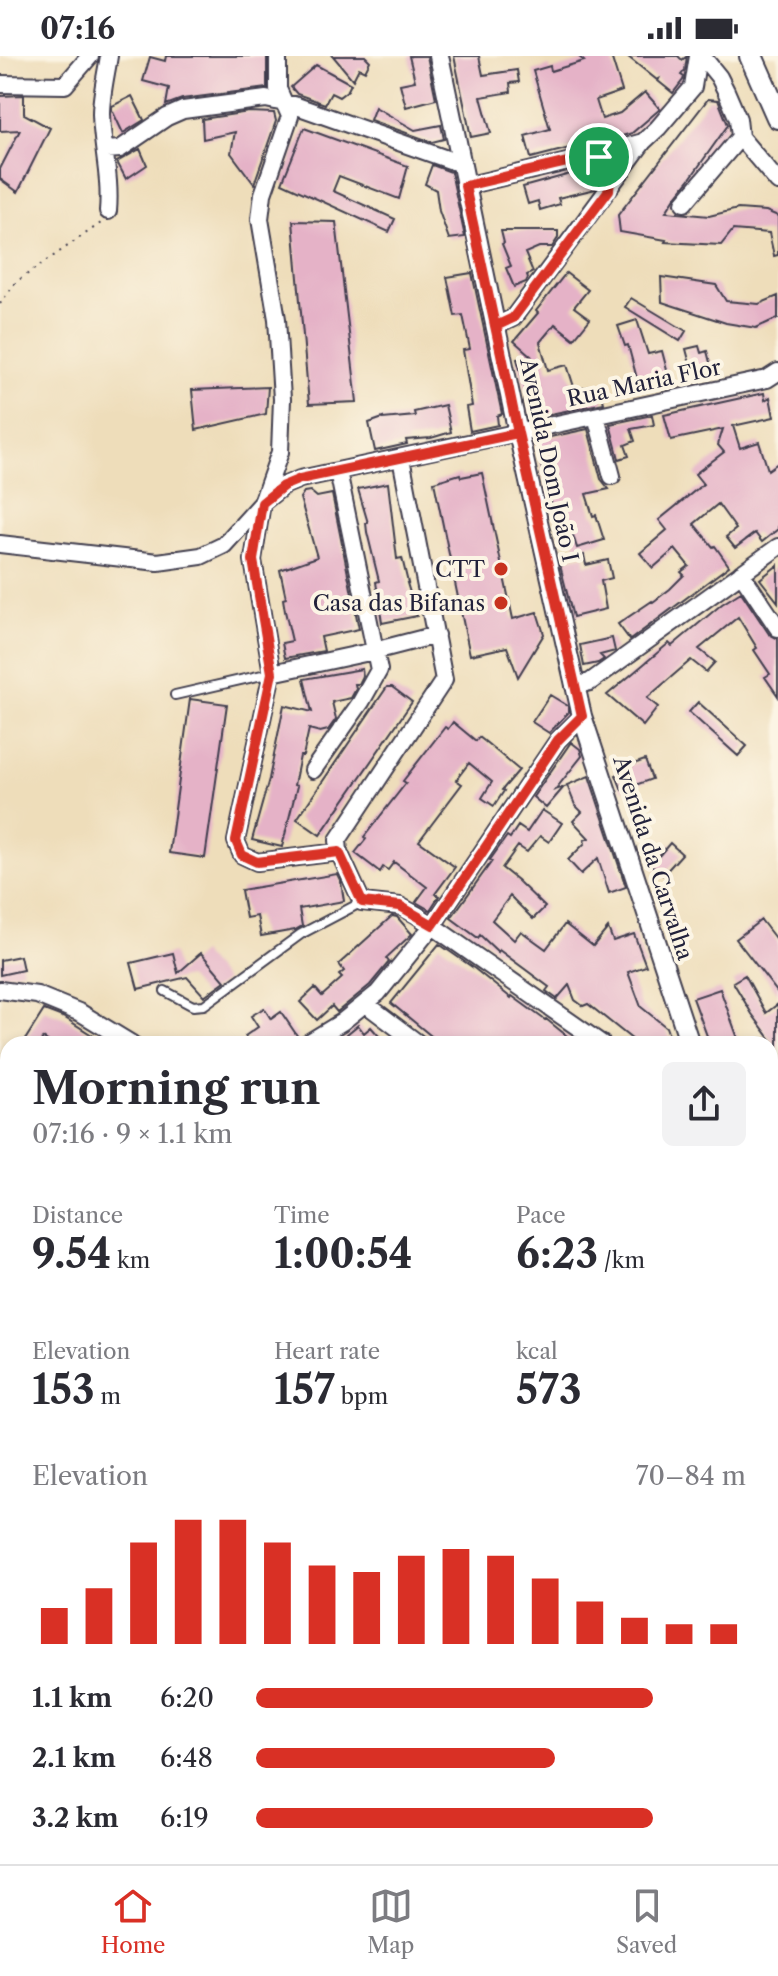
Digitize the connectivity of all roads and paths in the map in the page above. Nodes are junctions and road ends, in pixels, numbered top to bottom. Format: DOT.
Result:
graph roads {
  1 [pos="90,56"];
  2 [pos="109,56"];
  3 [pos="278,56"];
  4 [pos="439,56"];
  5 [pos="700,56"];
  6 [pos="751,56"];
  7 [pos="766,56"];
  8 [pos="0,84"];
  9 [pos="778,84"];
  10 [pos="693,87"];
  11 [pos="726,91"];
  12 [pos="283,103"];
  13 [pos="778,117"];
  14 [pos="740,137"];
  15 [pos="643,142"];
  16 [pos="106,150"];
  17 [pos="597,155"];
  18 [pos="461,164"];
  19 [pos="778,182"];
  20 [pos="465,186"];
  21 [pos="609,190"];
  22 [pos="684,203"];
  23 [pos="108,211"];
  24 [pos="0,304"];
  25 [pos="496,326"];
  26 [pos="778,372"];
  27 [pos="596,416"];
  28 [pos="518,433"];
  29 [pos="401,458"];
  30 [pos="338,471"];
  31 [pos="612,476"];
  32 [pos="262,503"];
  33 [pos="0,544"];
  34 [pos="778,547"];
  35 [pos="741,573"];
  36 [pos="778,628"];
  37 [pos="436,635"];
  38 [pos="374,651"];
  39 [pos="272,673"];
  40 [pos="574,686"];
  41 [pos="175,695"];
  42 [pos="582,716"];
  43 [pos="313,770"];
  44 [pos="339,852"];
  45 [pos="362,902"];
  46 [pos="433,925"];
  47 [pos="0,990"];
  48 [pos="165,991"];
  49 [pos="366,1004"];
  50 [pos="119,1036"];
  51 [pos="319,1036"];
  52 [pos="408,1036"];
  53 [pos="591,1036"];
  54 [pos="687,1036"];
  1 -- 8 [label="street"];
  2 -- 16 [label="street"];
  3 -- 12 [label="street"];
  4 -- 18 [label="street, Avenida Dom João I"];
  5 -- 10 [label="street"];
  5 -- 11 [label="street"];
  6 -- 13 [label="main road"];
  7 -- 9 [label="main road"];
  10 -- 11 [label="street"];
  10 -- 15 [label="street"];
  11 -- 14 [label="street"];
  12 -- 16 [label="street"];
  12 -- 18 [label="street"];
  12 -- 32 [label="street"];
  14 -- 19 [label="street"];
  14 -- 22 [label="street"];
  15 -- 17 [label="street"];
  15 -- 21 [label="street"];
  16 -- 23 [label="street"];
  17 -- 20 [label="street"];
  17 -- 21 [label="street"];
  18 -- 20 [label="street, Avenida Dom João I"];
  20 -- 25 [label="street, Avenida Dom João I"];
  21 -- 25 [label="street"];
  23 -- 24 [label="path"];
  25 -- 28 [label="street, Avenida Dom João I"];
  26 -- 27 [label="street, Rua Maria Flor"];
  27 -- 28 [label="street, Rua Maria Flor"];
  27 -- 31 [label="street"];
  28 -- 29 [label="street, Rua Maria Flor"];
  28 -- 40 [label="street, Avenida Dom João I"];
  29 -- 30 [label="street, Rua Maria Flor"];
  29 -- 37 [label="street"];
  30 -- 32 [label="street, Rua Maria Flor"];
  30 -- 38 [label="street"];
  32 -- 33 [label="street"];
  32 -- 39 [label="street"];
  34 -- 35 [label="street"];
  35 -- 36 [label="street"];
  35 -- 40 [label="street"];
  37 -- 38 [label="street"];
  37 -- 44 [label="street"];
  38 -- 39 [label="street"];
  38 -- 43 [label="street"];
  39 -- 41 [label="lane"];
  39 -- 44 [label="street"];
  40 -- 42 [label="street, Avenida da Carvalha"];
  42 -- 46 [label="street"];
  42 -- 54 [label="street, Avenida da Carvalha"];
  44 -- 45 [label="street"];
  45 -- 46 [label="street"];
  45 -- 48 [label="lane"];
  46 -- 49 [label="street"];
  46 -- 53 [label="street"];
  47 -- 50 [label="street"];
  49 -- 51 [label="street"];
  49 -- 52 [label="street"];
}
